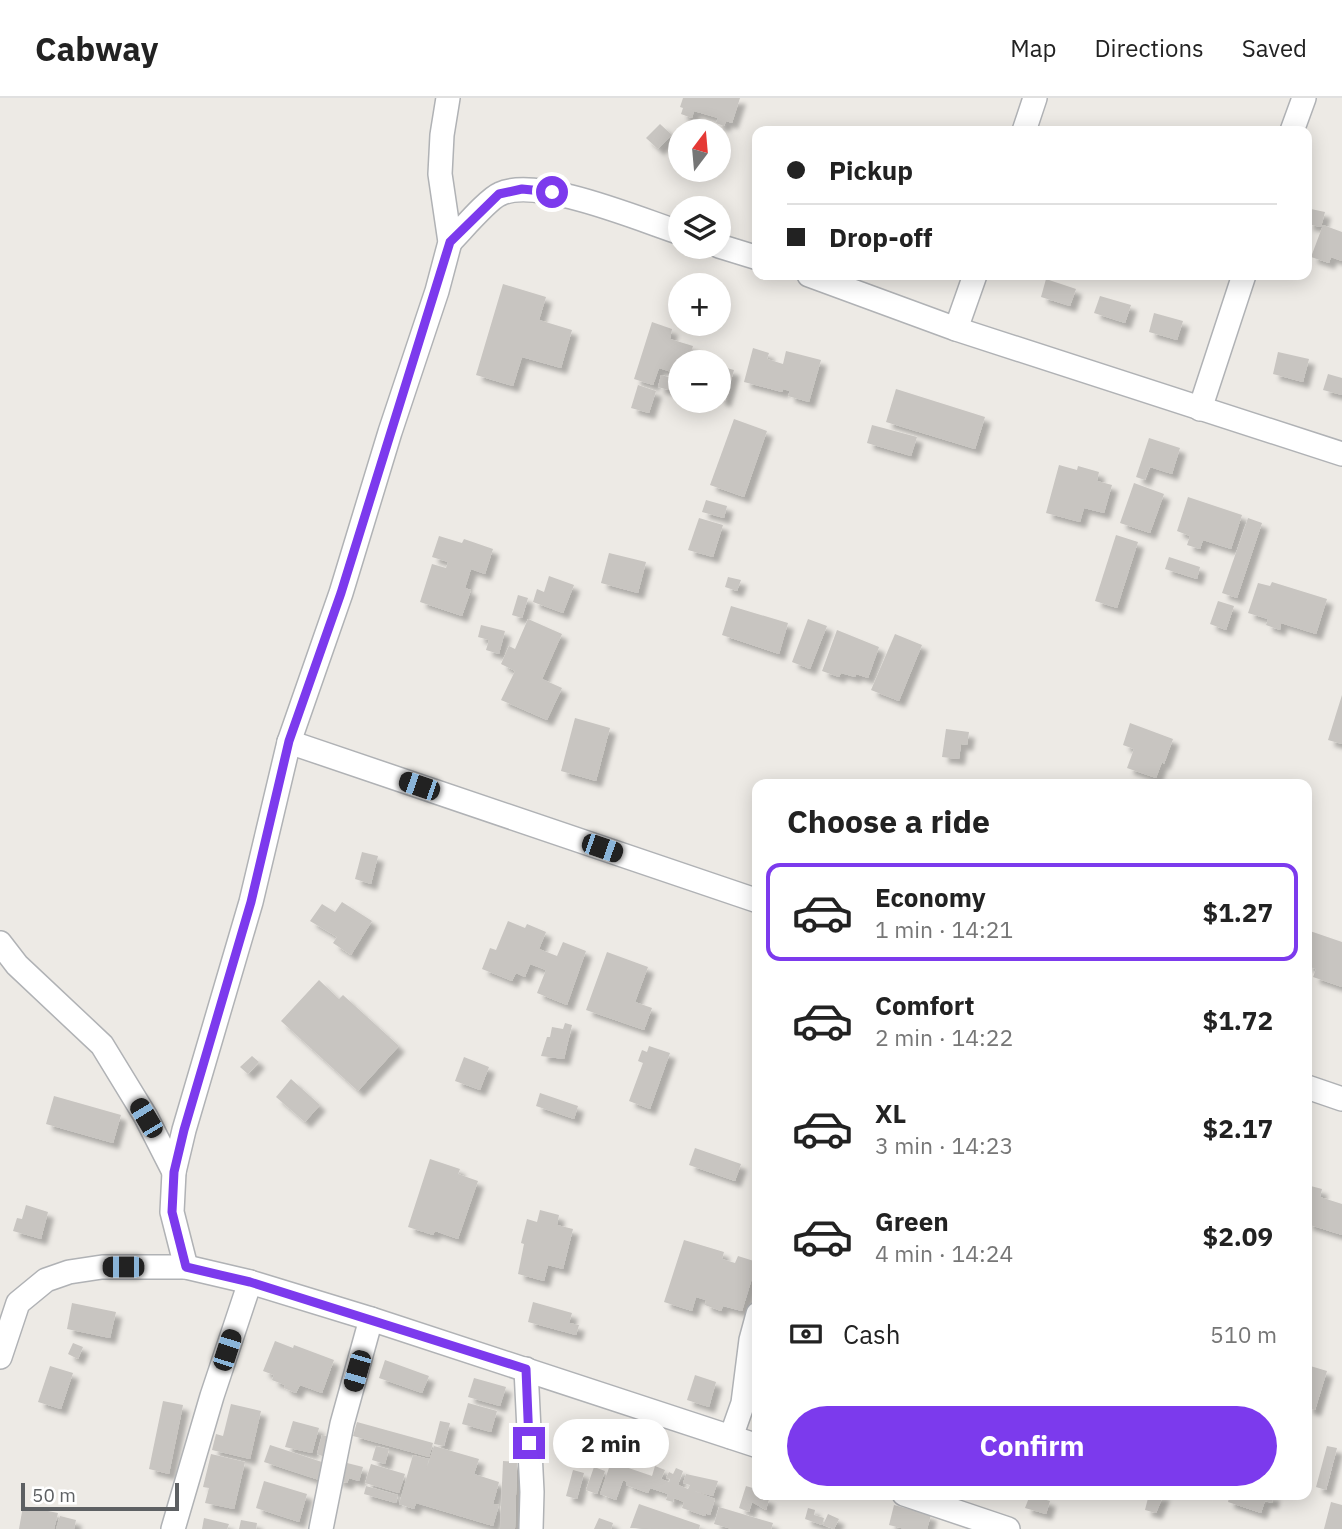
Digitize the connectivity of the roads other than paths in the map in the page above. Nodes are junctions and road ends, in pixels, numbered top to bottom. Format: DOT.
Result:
graph roads {
  1 [pos="448,98"];
  2 [pos="1035,98"];
  3 [pos="1304,98"];
  4 [pos="1026,126"];
  5 [pos="1295,126"];
  6 [pos="668,229"];
  7 [pos="450,242"];
  8 [pos="731,250"];
  9 [pos="752,256"];
  10 [pos="823,280"];
  11 [pos="973,280"];
  12 [pos="1242,280"];
  13 [pos="956,329"];
  14 [pos="1200,410"];
  15 [pos="1342,454"];
  16 [pos="289,741"];
  17 [pos="752,899"];
  18 [pos="0,943"];
  19 [pos="1312,1089"];
  20 [pos="1342,1099"];
  21 [pos="174,1172"];
  22 [pos="186,1267"];
  23 [pos="250,1282"];
  24 [pos="9,1300"];
  25 [pos="371,1319"];
  26 [pos="752,1336"];
  27 [pos="0,1357"];
  28 [pos="526,1369"];
  29 [pos="731,1437"];
  30 [pos="752,1444"];
  31 [pos="922,1500"];
  32 [pos="173,1529"];
  33 [pos="321,1529"];
  34 [pos="531,1529"];
  35 [pos="1008,1529"];
  1 -- 7 [label="street"];
  2 -- 4 [label="street"];
  3 -- 5 [label="street"];
  6 -- 7 [label="street"];
  7 -- 16 [label="street"];
  8 -- 9 [label="street"];
  10 -- 13 [label="street"];
  11 -- 13 [label="street"];
  12 -- 14 [label="street"];
  13 -- 14 [label="street"];
  14 -- 15 [label="street"];
  16 -- 17 [label="street"];
  16 -- 21 [label="street"];
  18 -- 21 [label="street"];
  19 -- 20 [label="street"];
  21 -- 22 [label="street"];
  22 -- 23 [label="street"];
  22 -- 24 [label="street"];
  23 -- 25 [label="street"];
  23 -- 32 [label="street"];
  24 -- 27 [label="street"];
  25 -- 28 [label="street"];
  25 -- 33 [label="street"];
  26 -- 29 [label="street"];
  28 -- 29 [label="street"];
  28 -- 34 [label="street"];
  29 -- 30 [label="street"];
  31 -- 35 [label="street"];
}
